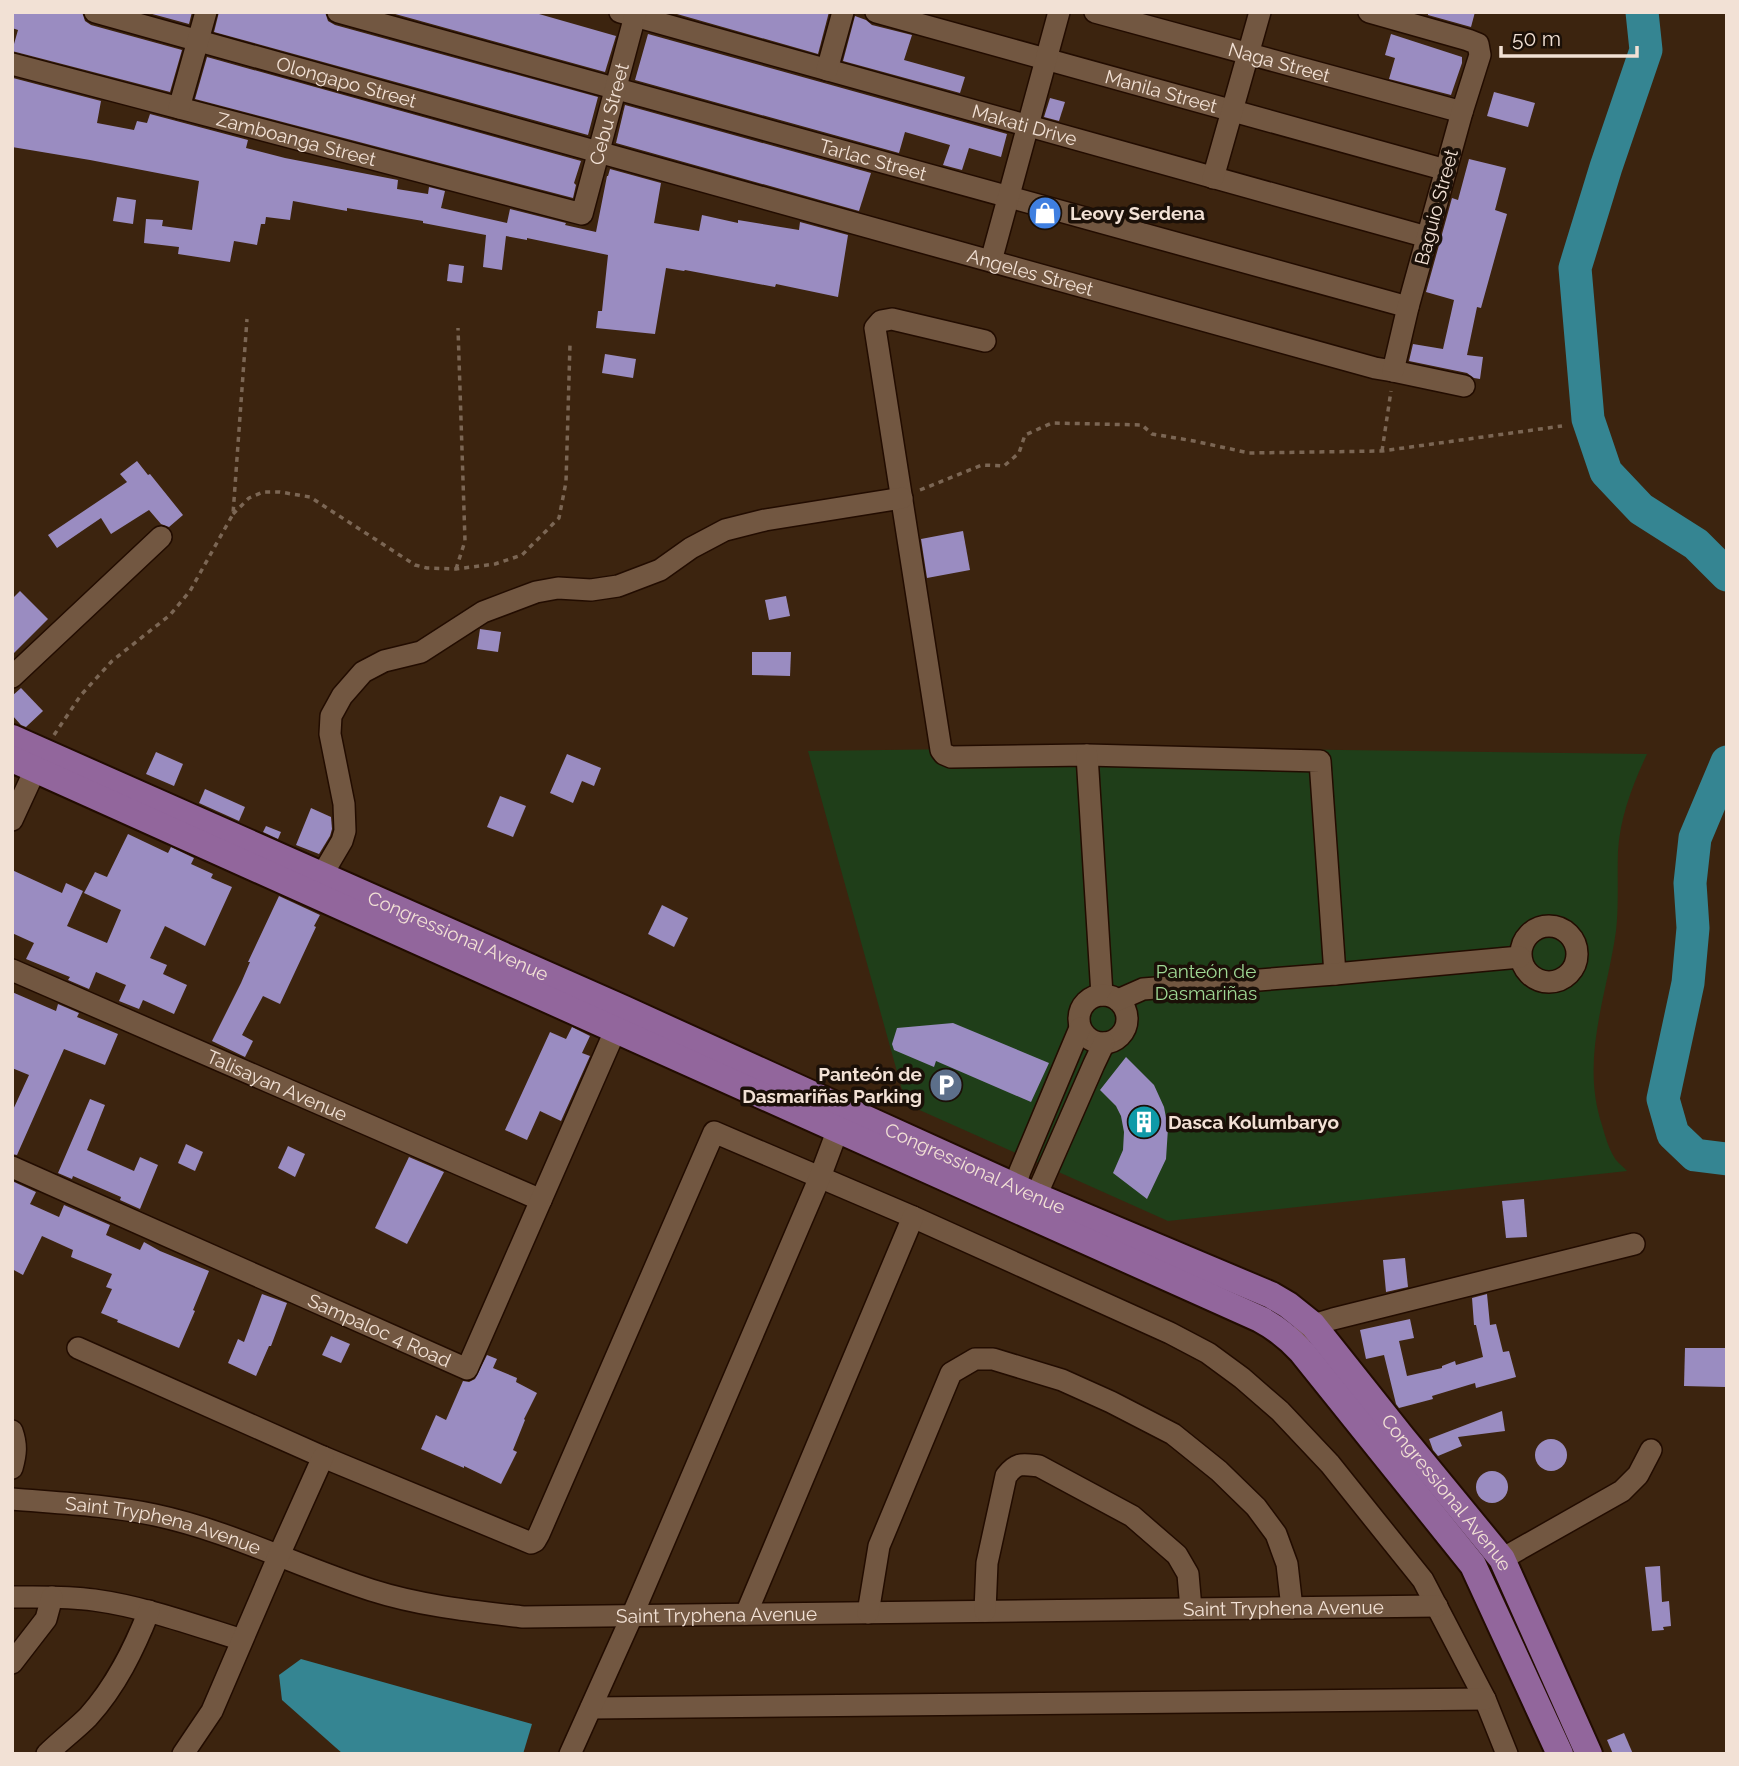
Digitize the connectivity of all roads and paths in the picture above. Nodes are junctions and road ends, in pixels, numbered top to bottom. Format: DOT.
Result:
graph roads {
  1 [pos="95,12"];
  2 [pos="206,12"];
  3 [pos="338,12"];
  4 [pos="843,12"];
  5 [pos="876,12"];
  6 [pos="1059,12"];
  7 [pos="1095,12"];
  8 [pos="1260,12"];
  9 [pos="1369,12"];
  10 [pos="630,14"];
  11 [pos="198,41"];
  12 [pos="1248,54"];
  13 [pos="1046,60"];
  14 [pos="12,64"];
  15 [pos="827,70"];
  16 [pos="615,90"];
  17 [pos="179,108"];
  18 [pos="1232,110"];
  19 [pos="1462,112"];
  20 [pos="1028,127"];
  21 [pos="598,152"];
  22 [pos="1446,170"];
  23 [pos="1213,178"];
  24 [pos="1008,198"];
  25 [pos="582,214"];
  26 [pos="1427,237"];
  27 [pos="991,261"];
  28 [pos="1408,307"];
  29 [pos="247,320"];
  30 [pos="458,328"];
  31 [pos="985,341"];
  32 [pos="570,344"];
  33 [pos="1393,371"];
  34 [pos="1464,386"];
  35 [pos="1562,426"];
  36 [pos="1382,451"];
  37 [pos="902,498"];
  38 [pos="233,514"];
  39 [pos="161,537"];
  40 [pos="456,569"];
  41 [pos="12,677"];
  42 [pos="12,738"];
  43 [pos="1087,755"];
  44 [pos="31,760"];
  45 [pos="12,820"];
  46 [pos="322,875"];
  47 [pos="1520,957"];
  48 [pos="12,970"];
  49 [pos="1335,974"];
  50 [pos="1110,997"];
  51 [pos="620,1019"];
  52 [pos="1080,1028"];
  53 [pos="1104,1044"];
  54 [pos="838,1129"];
  55 [pos="1035,1132"];
  56 [pos="1059,1142"];
  57 [pos="12,1167"];
  58 [pos="820,1177"];
  59 [pos="1022,1197"];
  60 [pos="541,1200"];
  61 [pos="913,1217"];
  62 [pos="1634,1244"];
  63 [pos="1313,1325"];
  64 [pos="1291,1340"];
  65 [pos="78,1348"];
  66 [pos="12,1431"];
  67 [pos="1651,1450"];
  68 [pos="323,1457"];
  69 [pos="12,1468"];
  70 [pos="13,1499"];
  71 [pos="279,1555"];
  72 [pos="1502,1559"];
  73 [pos="12,1597"];
  74 [pos="52,1597"];
  75 [pos="1437,1606"];
  76 [pos="1292,1608"];
  77 [pos="1191,1609"];
  78 [pos="149,1611"];
  79 [pos="985,1611"];
  80 [pos="868,1613"];
  81 [pos="746,1614"];
  82 [pos="632,1616"];
  83 [pos="242,1640"];
  84 [pos="12,1663"];
  85 [pos="1485,1699"];
  86 [pos="591,1708"];
  87 [pos="191,1751"];
  88 [pos="47,1754"];
  89 [pos="570,1754"];
  90 [pos="1507,1754"];
  91 [pos="1560,1754"];
  92 [pos="1590,1754"];
  1 -- 11 [label="street, Olongapo Street"];
  2 -- 11 [label="street"];
  3 -- 16 [label="street, Tarlac Street"];
  4 -- 15 [label="street"];
  5 -- 13 [label="street, Manila Street"];
  6 -- 13 [label="street"];
  7 -- 12 [label="street, Naga Street"];
  8 -- 12 [label="street"];
  9 -- 19 [label="street, Baguio Street"];
  10 -- 15 [label="street, Makati Drive"];
  10 -- 16 [label="street, Cebu Street"];
  11 -- 17 [label="street"];
  11 -- 21 [label="street, Olongapo Street"];
  12 -- 18 [label="street"];
  12 -- 19 [label="street, Naga Street"];
  13 -- 18 [label="street, Manila Street"];
  13 -- 20 [label="street"];
  14 -- 17 [label="street, Zamboanga Street"];
  15 -- 20 [label="street, Makati Drive"];
  16 -- 21 [label="street, Cebu Street"];
  16 -- 24 [label="street, Tarlac Street"];
  17 -- 25 [label="street, Zamboanga Street"];
  18 -- 22 [label="street, Manila Street"];
  18 -- 23 [label="street"];
  19 -- 22 [label="street, Baguio Street"];
  20 -- 23 [label="street, Makati Drive"];
  20 -- 24 [label="street"];
  21 -- 25 [label="street, Cebu Street"];
  21 -- 27 [label="street, Angeles Street"];
  22 -- 26 [label="street, Baguio Street"];
  23 -- 26 [label="street, Makati Drive"];
  24 -- 27 [label="street"];
  24 -- 28 [label="street, Tarlac Street"];
  26 -- 28 [label="street, Baguio Street"];
  27 -- 33 [label="street, Angeles Street"];
  28 -- 33 [label="street, Baguio Street"];
  29 -- 38 [label="path"];
  30 -- 40 [label="path"];
  31 -- 37 [label="street"];
  32 -- 40 [label="path"];
  33 -- 34 [label="street, Angeles Street"];
  33 -- 36 [label="path"];
  35 -- 36 [label="path"];
  36 -- 37 [label="path"];
  37 -- 43 [label="street"];
  37 -- 46 [label="street"];
  38 -- 40 [label="path"];
  38 -- 44 [label="path"];
  39 -- 41 [label="street"];
  42 -- 44 [label="main road, Congressional Avenue"];
  43 -- 49 [label="street"];
  43 -- 50 [label="street"];
  44 -- 45 [label="street"];
  44 -- 46 [label="main road, Congressional Avenue"];
  44 -- 51 [label="main road, Congressional Avenue"];
  46 -- 51 [label="main road, Congressional Avenue"];
  47 -- 49 [label="street"];
  48 -- 60 [label="street, Talisayan Avenue"];
  49 -- 50 [label="street"];
  50 -- 52 [label="street"];
  50 -- 53 [label="street"];
  51 -- 54 [label="main road, Congressional Avenue"];
  51 -- 59 [label="main road, Congressional Avenue"];
  51 -- 60 [label="street, Sampaloc 4 Road"];
  52 -- 53 [label="street"];
  52 -- 55 [label="street"];
  53 -- 56 [label="street"];
  54 -- 58 [label="street"];
  54 -- 59 [label="main road, Congressional Avenue"];
  55 -- 56 [label="street"];
  55 -- 59 [label="street"];
  56 -- 59 [label="street"];
  57 -- 60 [label="street, Sampaloc 4 Road"];
  58 -- 61 [label="street"];
  58 -- 68 [label="street"];
  58 -- 82 [label="street"];
  59 -- 63 [label="main road, Congressional Avenue"];
  59 -- 64 [label="main road, Congressional Avenue"];
  61 -- 75 [label="street"];
  61 -- 81 [label="street"];
  62 -- 63 [label="street"];
  63 -- 64 [label="street"];
  63 -- 72 [label="main road, Congressional Avenue"];
  64 -- 91 [label="main road, Congressional Avenue"];
  65 -- 68 [label="street"];
  66 -- 69 [label="street"];
  67 -- 72 [label="street"];
  68 -- 71 [label="street"];
  70 -- 71 [label="street, Saint Tryphena Avenue"];
  71 -- 82 [label="street, Saint Tryphena Avenue"];
  71 -- 83 [label="street"];
  72 -- 92 [label="main road, Congressional Avenue"];
  73 -- 74 [label="street"];
  74 -- 78 [label="street"];
  74 -- 84 [label="street"];
  75 -- 76 [label="street, Saint Tryphena Avenue"];
  75 -- 85 [label="street"];
  76 -- 77 [label="street, Saint Tryphena Avenue"];
  76 -- 80 [label="street"];
  77 -- 79 [label="street, Saint Tryphena Avenue"];
  77 -- 79 [label="street"];
  78 -- 83 [label="street"];
  78 -- 88 [label="street"];
  79 -- 80 [label="street, Saint Tryphena Avenue"];
  80 -- 81 [label="street, Saint Tryphena Avenue"];
  81 -- 82 [label="street, Saint Tryphena Avenue"];
  82 -- 86 [label="street"];
  83 -- 87 [label="street"];
  85 -- 86 [label="street"];
  85 -- 90 [label="street"];
  86 -- 89 [label="street"];
}
